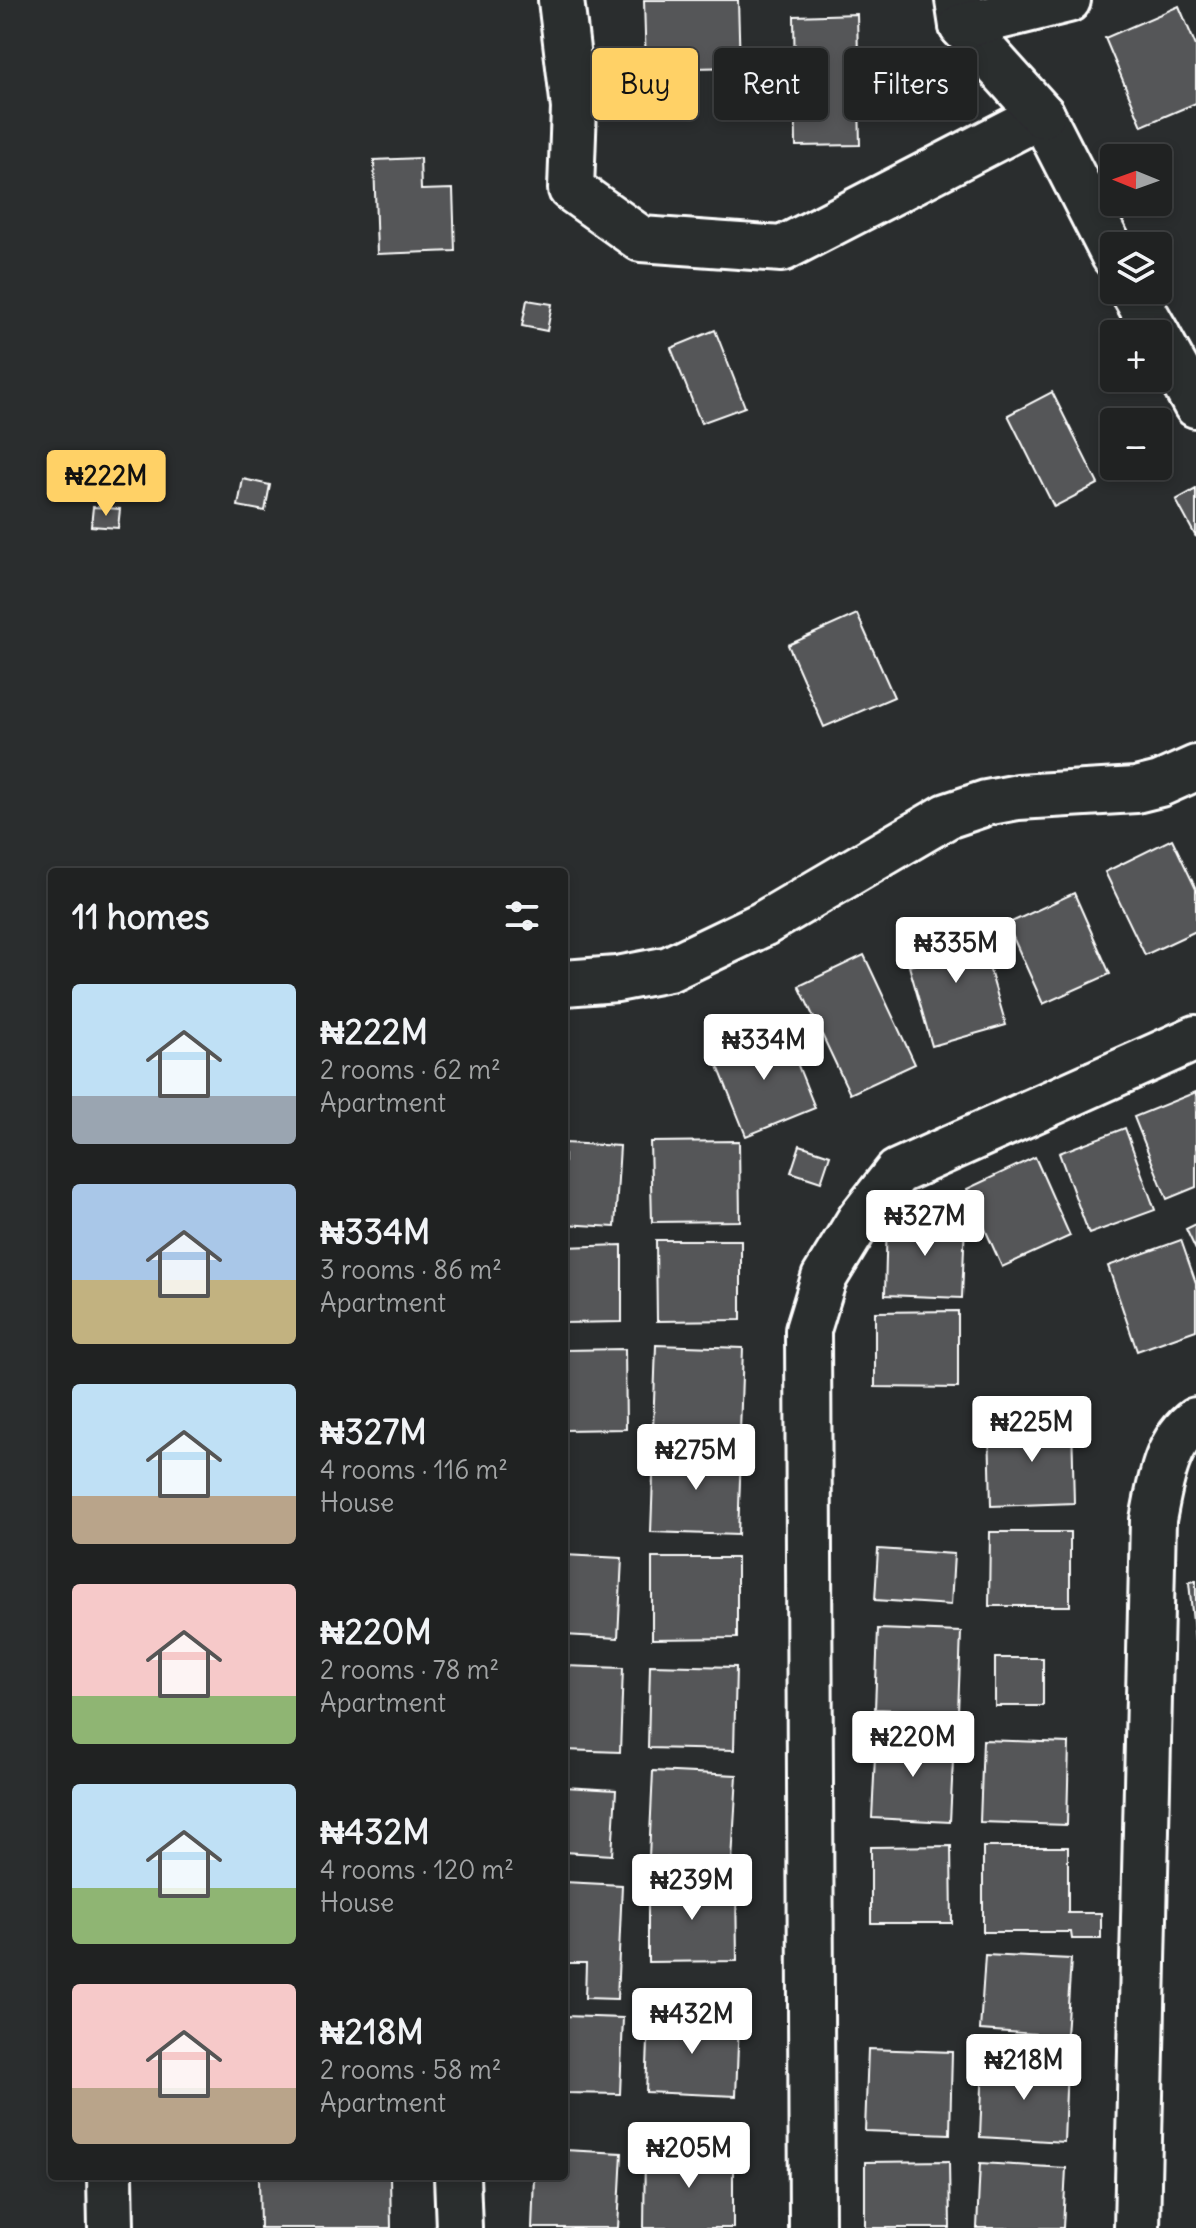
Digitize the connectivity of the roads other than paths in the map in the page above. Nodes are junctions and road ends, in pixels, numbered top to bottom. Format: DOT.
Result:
graph roads {
  1 [pos="561,0"];
  2 [pos="1068,0"];
  3 [pos="960,13"];
  4 [pos="1042,115"];
  5 [pos="1102,232"];
  6 [pos="1172,362"];
  7 [pos="1196,405"];
  8 [pos="1196,768"];
  9 [pos="568,983"];
  10 [pos="1196,1038"];
  11 [pos="1196,1420"];
  12 [pos="110,2180"];
  13 [pos="457,2180"];
  14 [pos="111,2228"];
  15 [pos="459,2228"];
  16 [pos="812,2228"];
  17 [pos="1137,2228"];
  1 -- 4 [label="street"];
  2 -- 3 [label="street"];
  3 -- 4 [label="street"];
  4 -- 5 [label="street"];
  6 -- 7 [label="street"];
  8 -- 9 [label="street"];
  10 -- 16 [label="street"];
  11 -- 17 [label="street"];
  12 -- 14 [label="street"];
  13 -- 15 [label="street"];
}
